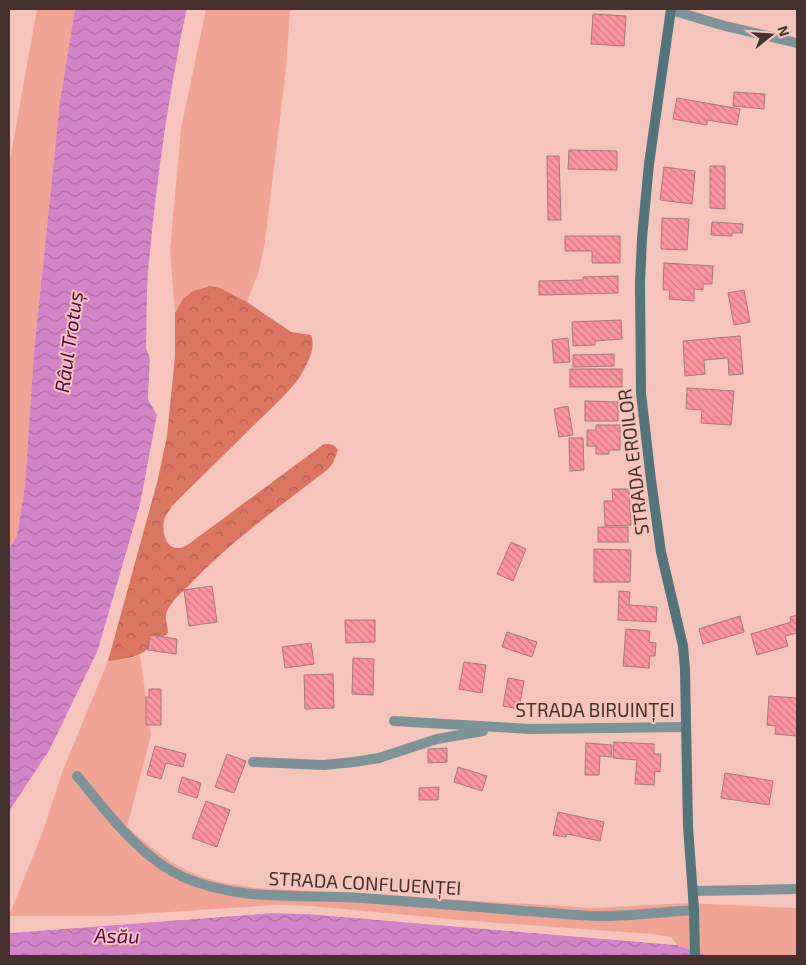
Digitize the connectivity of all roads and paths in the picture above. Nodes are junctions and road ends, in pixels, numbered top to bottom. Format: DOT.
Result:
graph roads {
  1 [pos="671,10"];
  2 [pos="797,43"];
  3 [pos="394,721"];
  4 [pos="686,727"];
  5 [pos="504,728"];
  6 [pos="253,762"];
  7 [pos="77,776"];
  8 [pos="797,889"];
  9 [pos="693,891"];
  10 [pos="694,910"];
  11 [pos="696,956"];
  1 -- 2 [label="street"];
  1 -- 4 [label="main road, STRADA EROILOR"];
  3 -- 5 [label="street, STRADA BIRUINȚEI"];
  4 -- 5 [label="street, STRADA BIRUINȚEI"];
  4 -- 9 [label="main road, STRADA EROILOR"];
  5 -- 6 [label="street, STRADA BIRUINȚEI"];
  7 -- 10 [label="street, STRADA CONFLUENȚEI"];
  8 -- 9 [label="street"];
  9 -- 10 [label="main road, STRADA EROILOR"];
  10 -- 11 [label="main road, STRADA EROILOR"];
}
